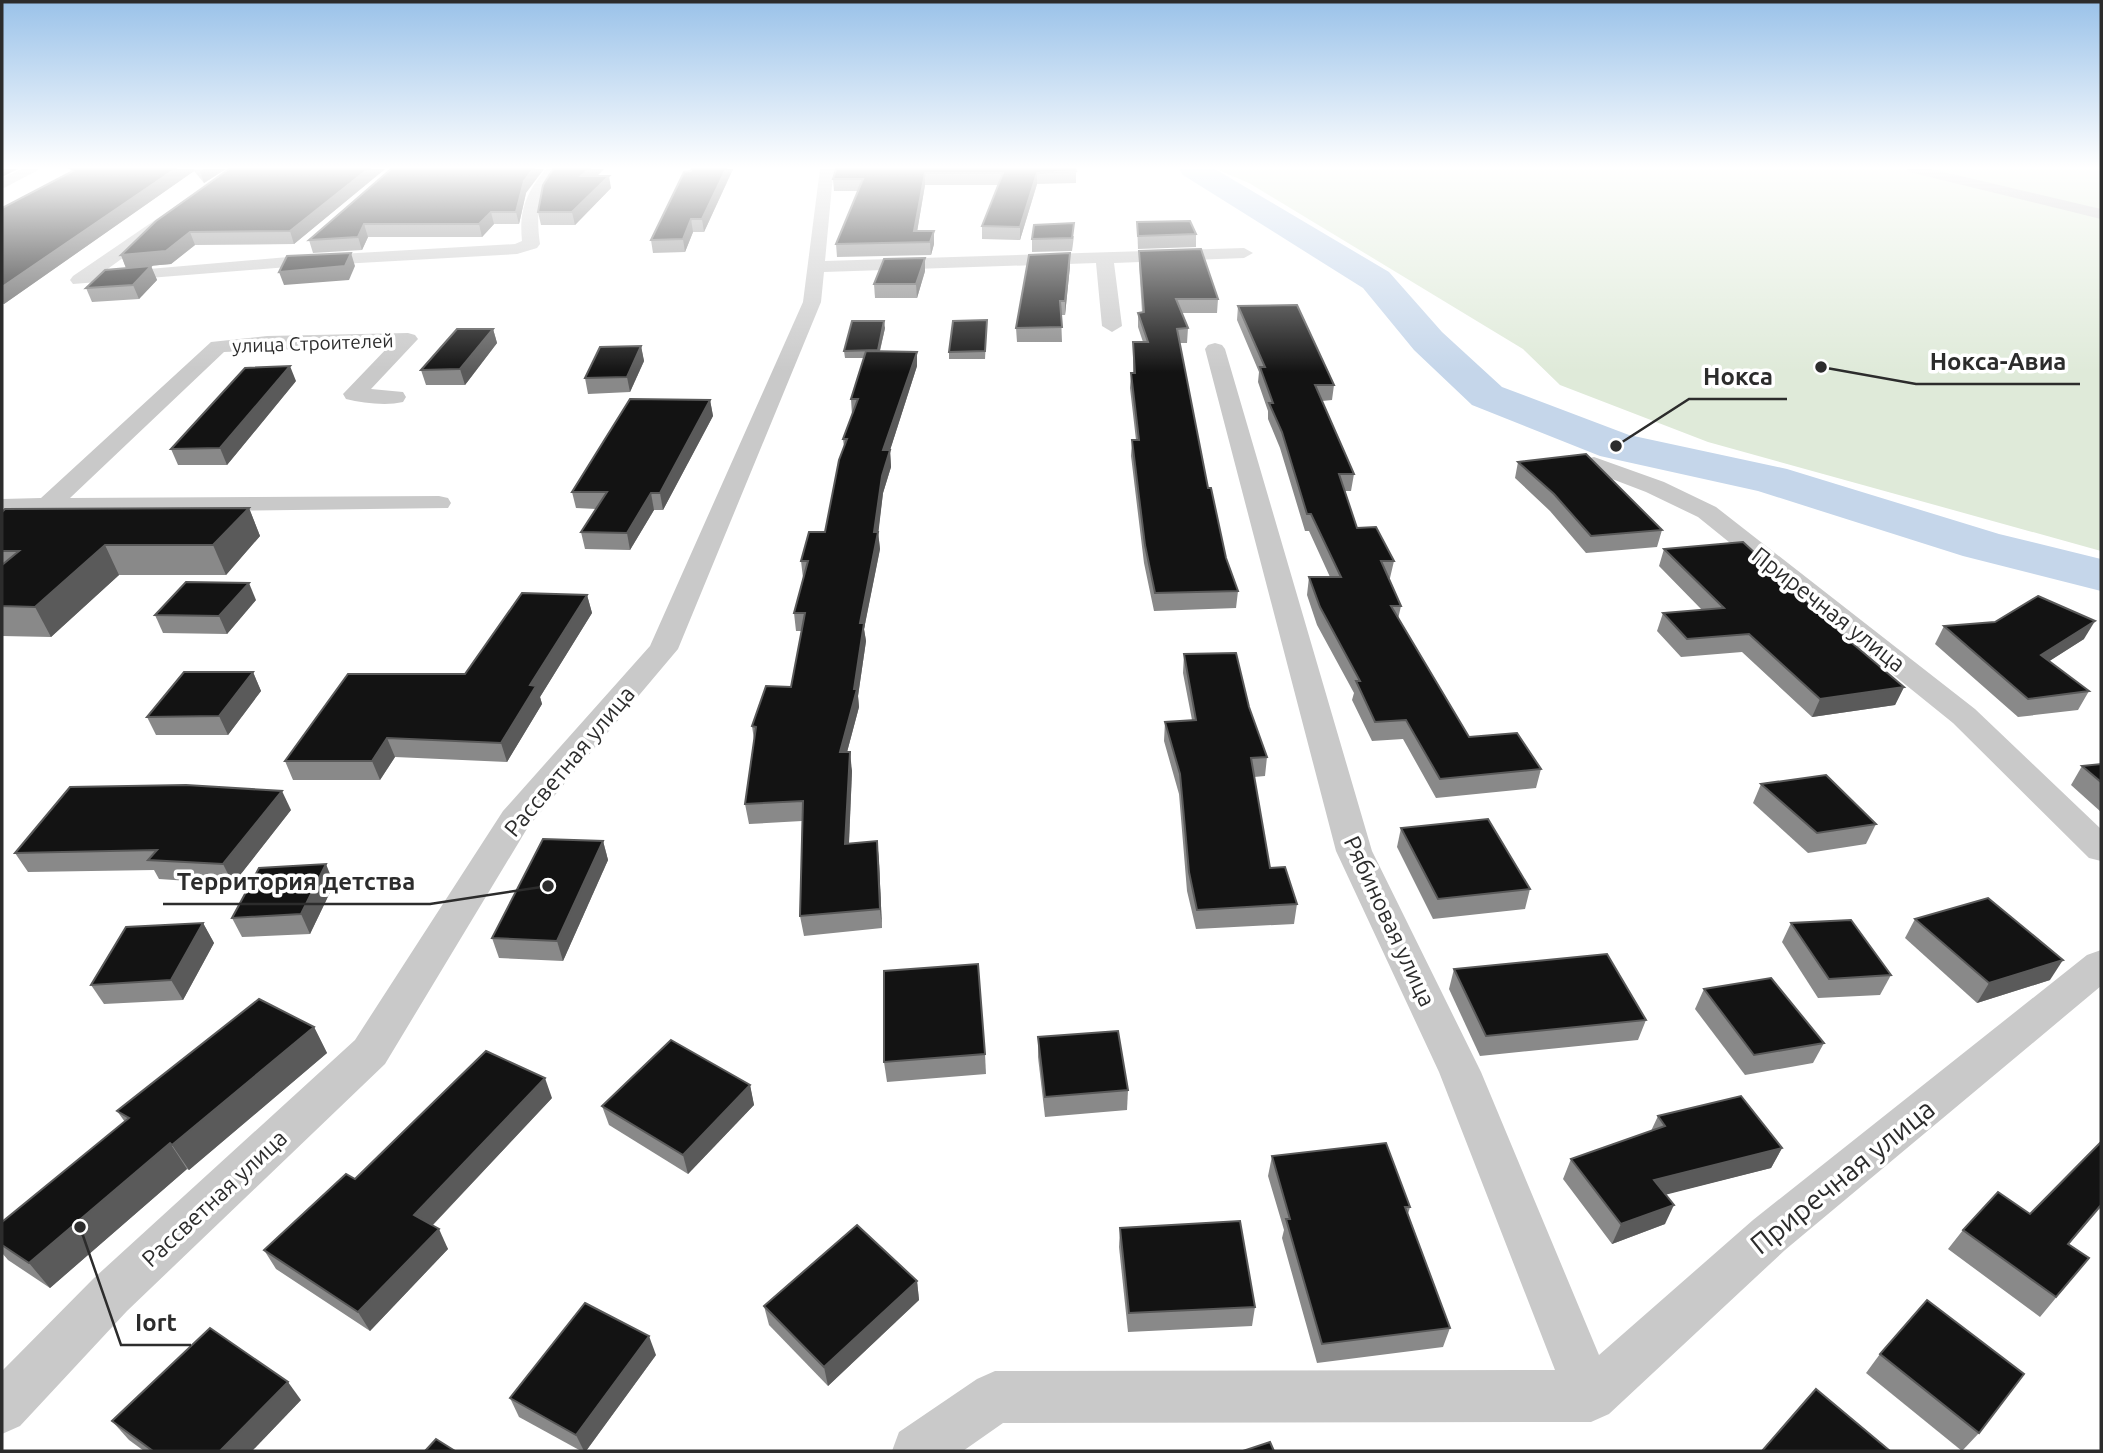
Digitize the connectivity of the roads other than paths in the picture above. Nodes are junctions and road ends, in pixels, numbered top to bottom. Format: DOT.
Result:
graph roads {
  1 [pos="141,237"];
  2 [pos="530,237"];
  3 [pos="818,237"];
  4 [pos="308,245"];
  5 [pos="1244,253"];
  6 [pos="1104,257"];
  7 [pos="288,262"];
  8 [pos="815,267"];
  9 [pos="1112,326"];
  10 [pos="1215,349"];
  11 [pos="395,397"];
  12 [pos="1594,464"];
  13 [pos="439,503"];
  14 [pos="2,506"];
  15 [pos="47,506"];
  16 [pos="2,532"];
  17 [pos="2101,849"];
  18 [pos="2101,965"];
  19 [pos="1591,1396"];
  20 [pos="2,1408"];
  21 [pos="918,1451"];
  1 -- 7 [label="street"];
  2 -- 7 [label="street"];
  3 -- 8 [label="street, Рассветная улица"];
  4 -- 7 [label="street"];
  5 -- 6 [label="street"];
  6 -- 8 [label="street"];
  6 -- 9 [label="street"];
  8 -- 20 [label="street, Рассветная улица"];
  10 -- 19 [label="street, Рябиновая улица"];
  11 -- 15 [label="street, улица Строителей"];
  12 -- 17 [label="street, Приречная улица"];
  13 -- 15 [label="street"];
  14 -- 15 [label="street"];
  15 -- 16 [label="street, улица Строителей"];
  18 -- 19 [label="street, Приречная улица"];
  19 -- 21 [label="street"];
}
